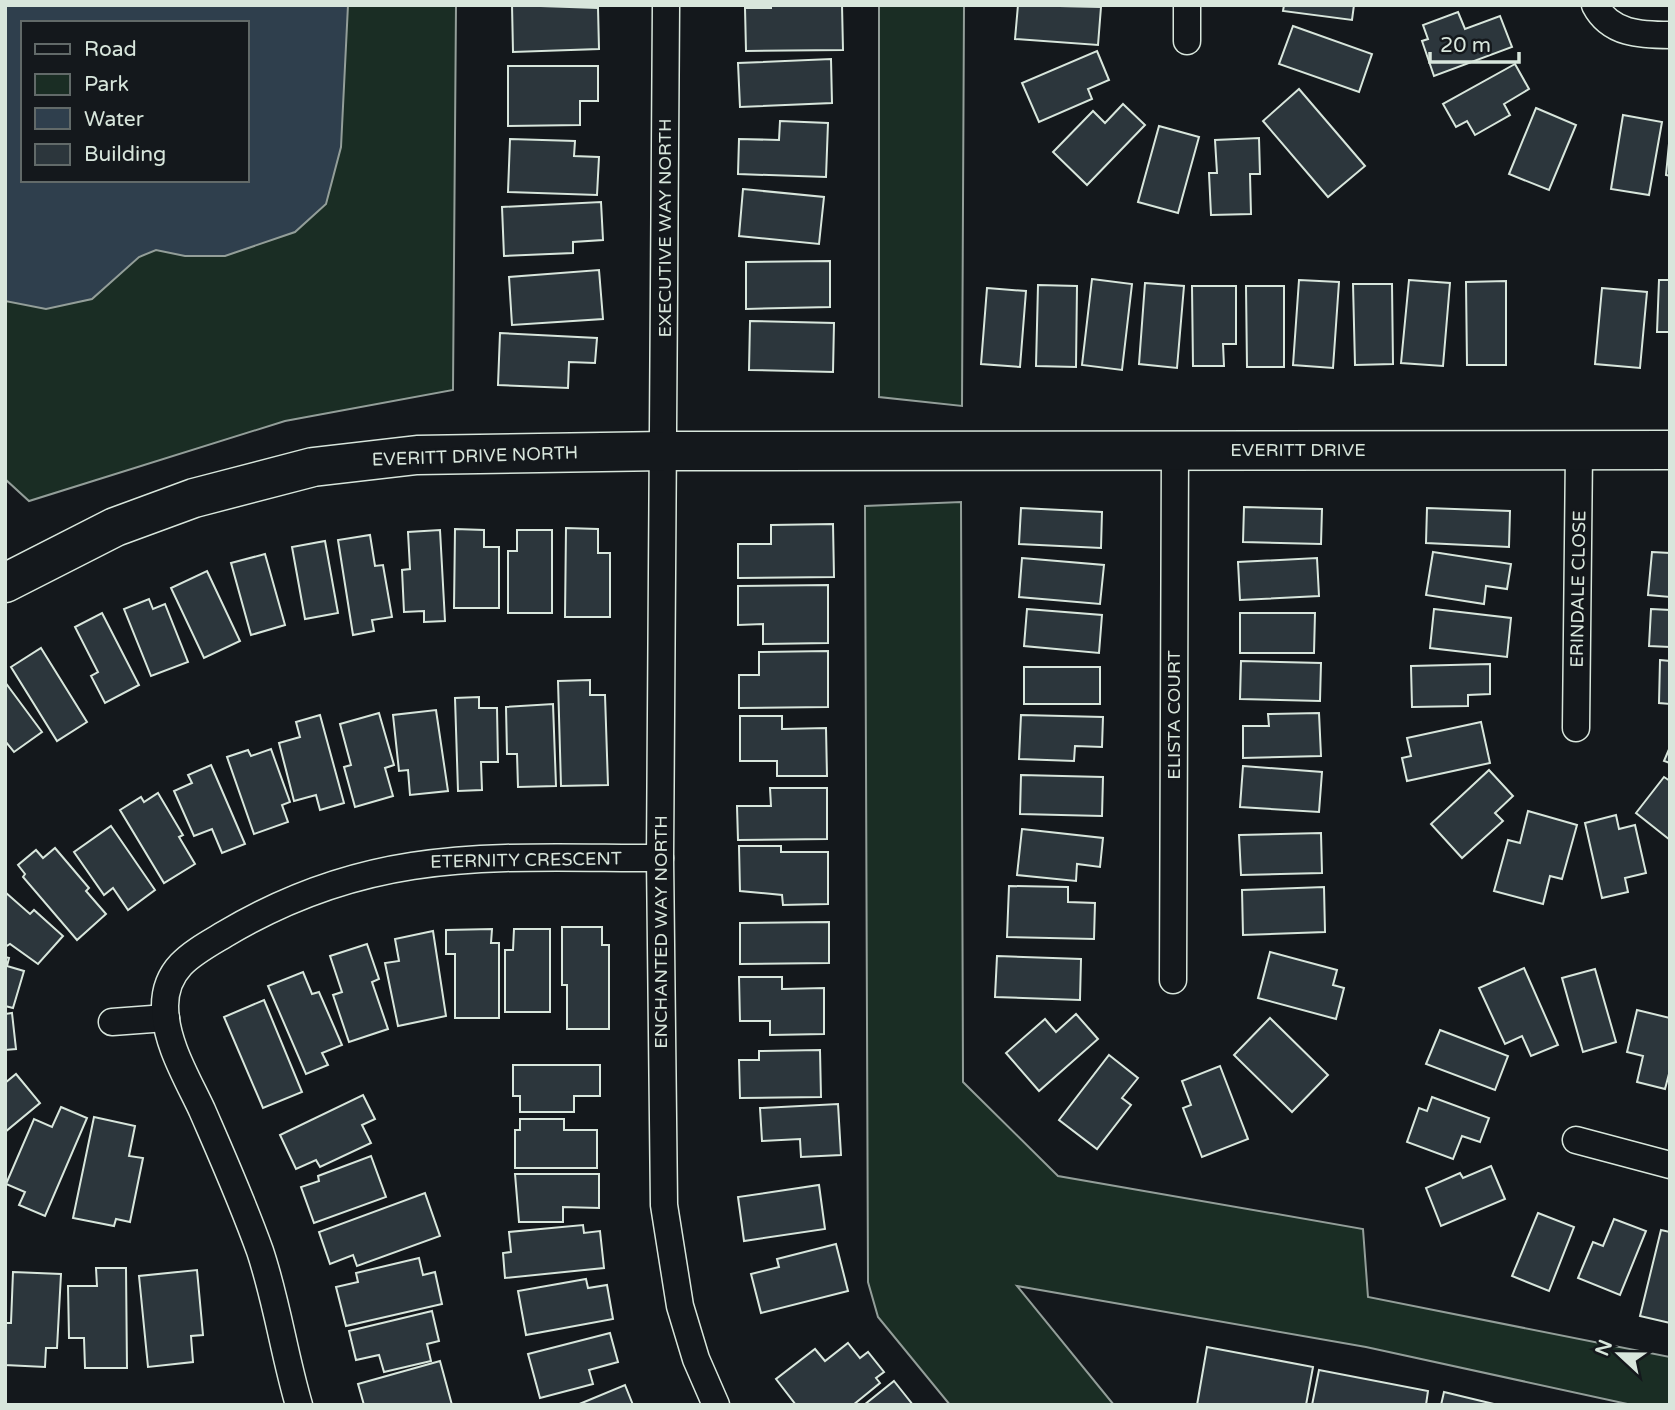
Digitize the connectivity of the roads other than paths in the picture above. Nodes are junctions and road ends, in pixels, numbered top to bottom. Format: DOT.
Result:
graph roads {
  1 [pos="666,5"];
  2 [pos="1187,5"];
  3 [pos="1595,5"];
  4 [pos="1670,35"];
  5 [pos="1187,41"];
  6 [pos="1175,449"];
  7 [pos="1670,450"];
  8 [pos="664,451"];
  9 [pos="925,451"];
  10 [pos="1579,451"];
  11 [pos="5,583"];
  12 [pos="1576,728"];
  13 [pos="660,858"];
  14 [pos="1173,980"];
  15 [pos="166,1018"];
  16 [pos="112,1022"];
  17 [pos="1576,1140"];
  18 [pos="1670,1166"];
  19 [pos="291,1403"];
  20 [pos="716,1405"];
  1 -- 8 [label="street, EXECUTIVE WAY NORTH"];
  2 -- 5 [label="street"];
  3 -- 4 [label="street"];
  6 -- 9 [label="street, EVERITT DRIVE"];
  6 -- 10 [label="street, EVERITT DRIVE"];
  6 -- 14 [label="street, ELISTA COURT"];
  7 -- 10 [label="street, EVERITT DRIVE"];
  8 -- 9 [label="street, EVERITT DRIVE NORTH"];
  8 -- 11 [label="street, EVERITT DRIVE NORTH"];
  8 -- 13 [label="street, ENCHANTED WAY NORTH"];
  10 -- 12 [label="street, ERINDALE CLOSE"];
  13 -- 15 [label="street, ETERNITY CRESCENT"];
  13 -- 20 [label="street, ENCHANTED WAY NORTH"];
  15 -- 16 [label="street"];
  15 -- 19 [label="street, ETERNITY CRESCENT"];
  17 -- 18 [label="street"];
}
